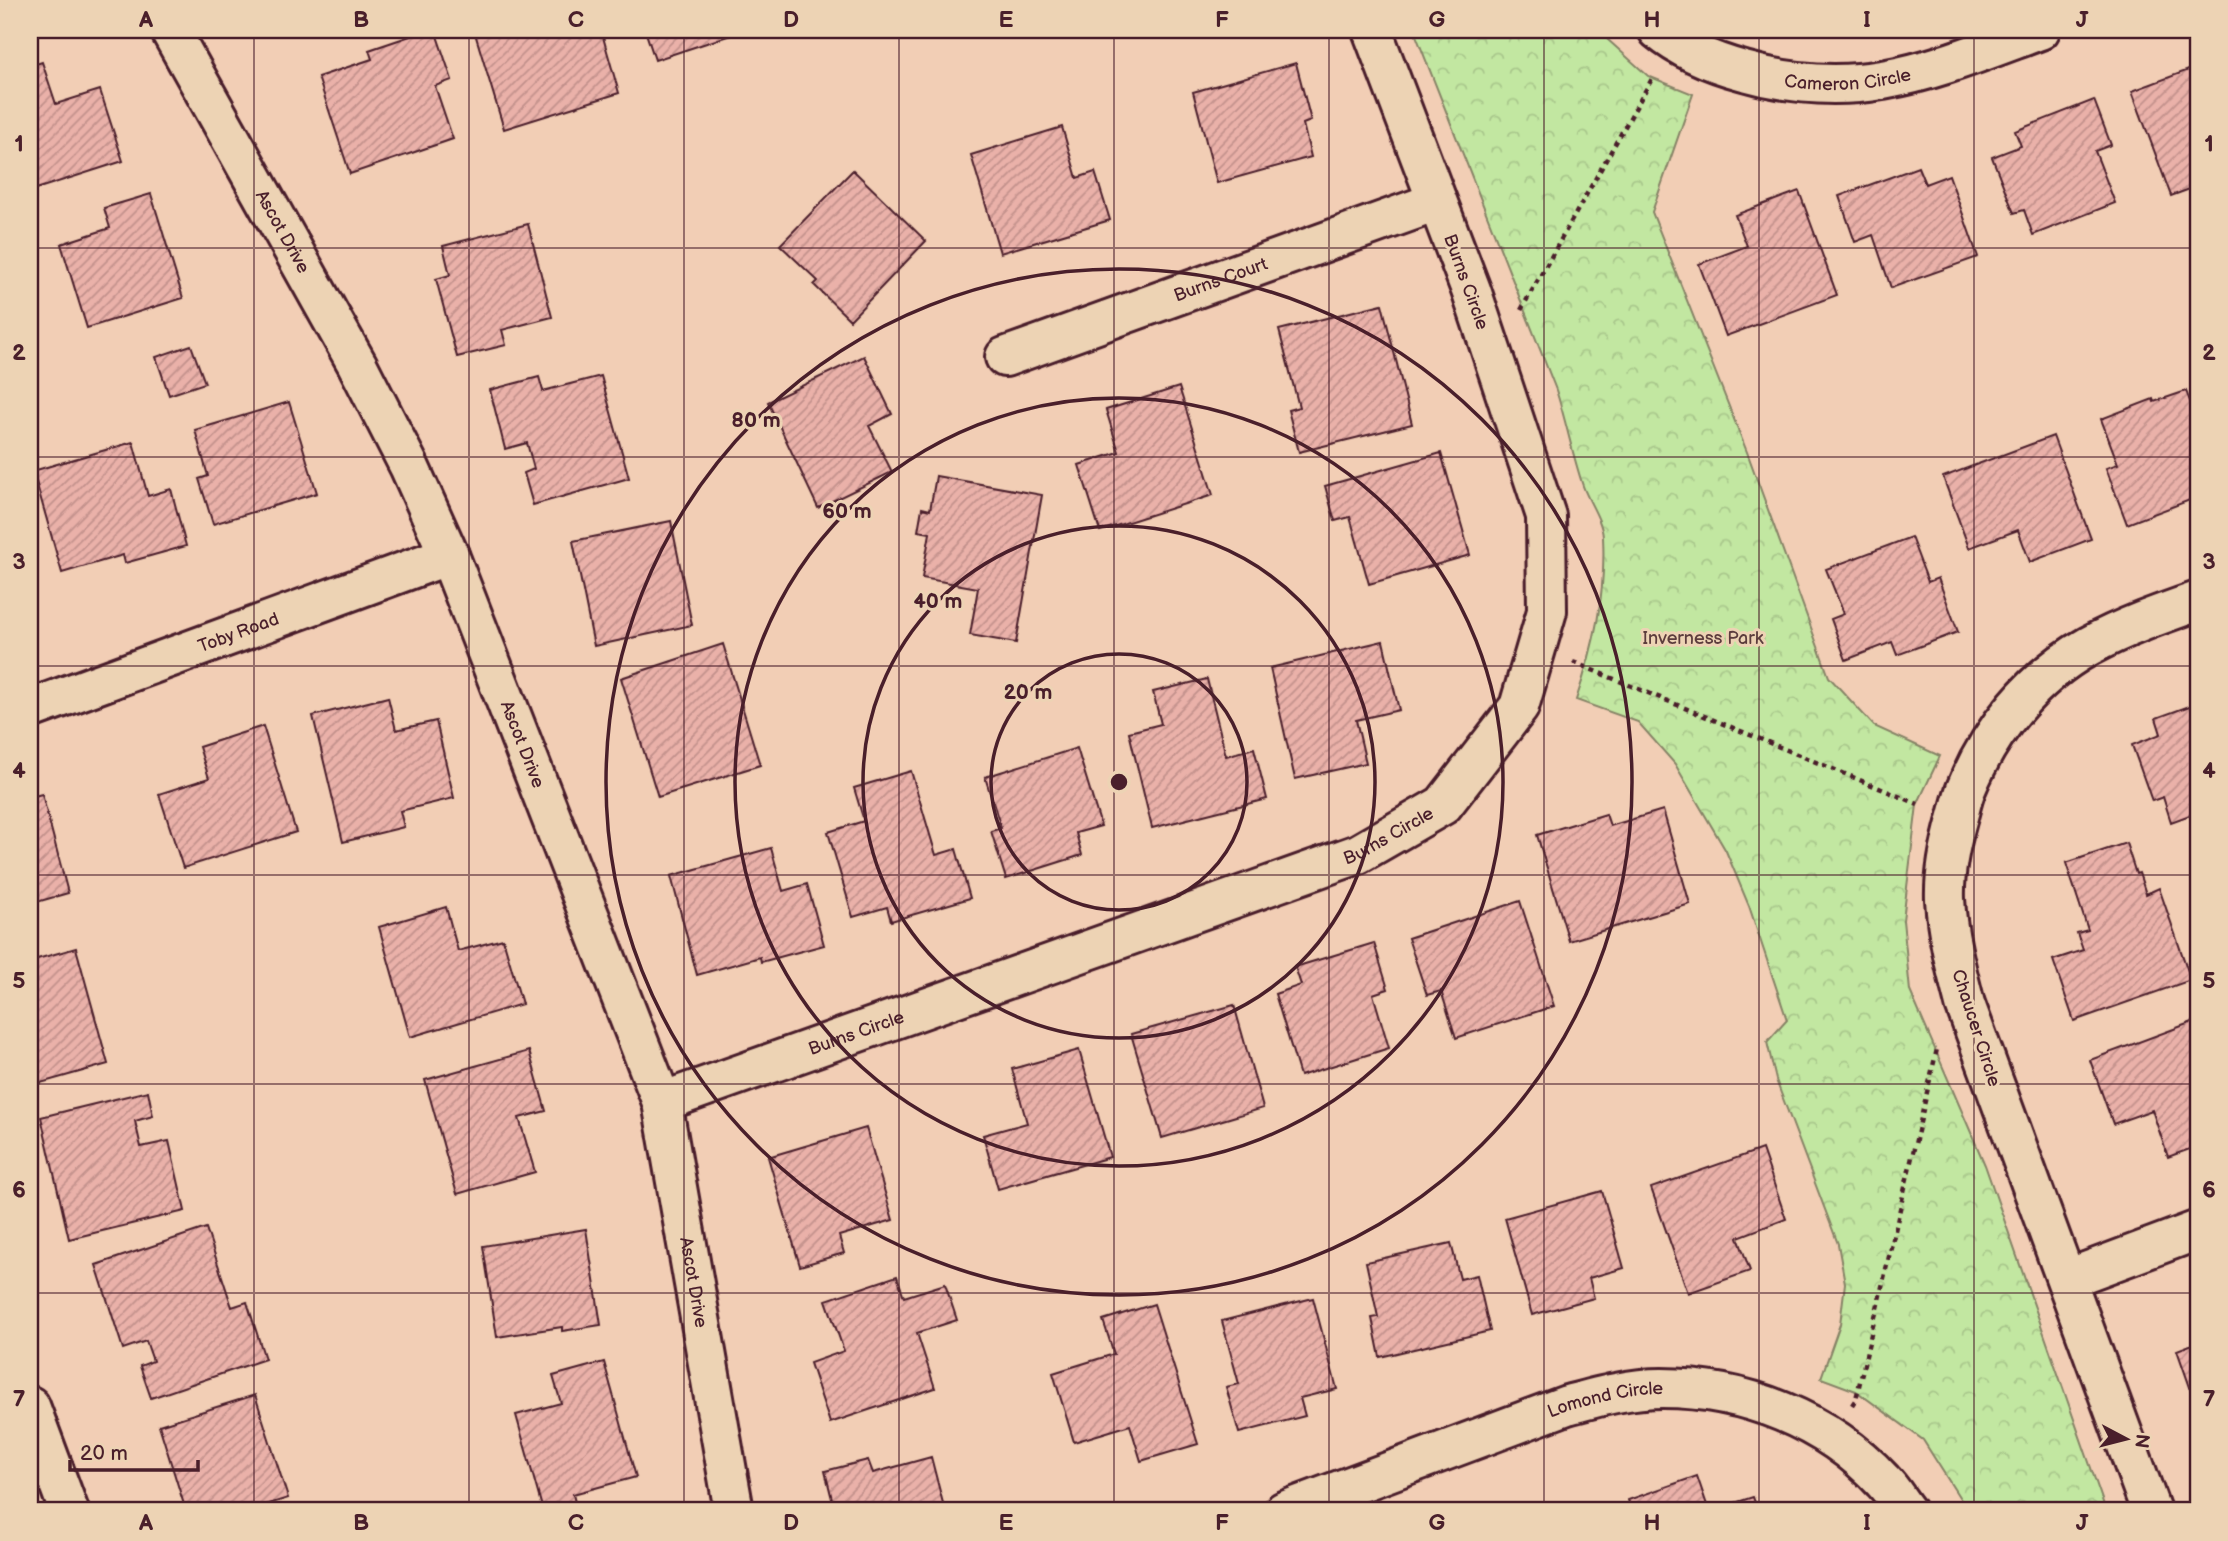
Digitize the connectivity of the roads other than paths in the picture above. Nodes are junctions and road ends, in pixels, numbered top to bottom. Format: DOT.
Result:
graph roads {
  1 [pos="1372,30"];
  2 [pos="2040,30"];
  3 [pos="180,32"];
  4 [pos="1661,33"];
  5 [pos="1436,202"];
  6 [pos="1005,357"];
  7 [pos="449,555"];
  8 [pos="2198,601"];
  9 [pos="30,709"];
  10 [pos="662,1102"];
  11 [pos="2198,1230"];
  12 [pos="2067,1279"];
  13 [pos="30,1406"];
  14 [pos="69,1511"];
  15 [pos="734,1511"];
  16 [pos="1284,1511"];
  17 [pos="1906,1511"];
  18 [pos="2151,1511"];
  1 -- 5 [label="street, Burns Circle"];
  2 -- 4 [label="street, Cameron Circle"];
  3 -- 7 [label="street, Ascot Drive"];
  5 -- 6 [label="street, Burns Court"];
  5 -- 10 [label="street, Burns Circle"];
  7 -- 9 [label="street, Toby Road"];
  7 -- 10 [label="street, Ascot Drive"];
  8 -- 12 [label="street, Chaucer Circle"];
  10 -- 15 [label="street, Ascot Drive"];
  11 -- 12 [label="street"];
  12 -- 18 [label="street, Chaucer Circle"];
  13 -- 14 [label="street"];
  16 -- 17 [label="street, Lomond Circle"];
}
